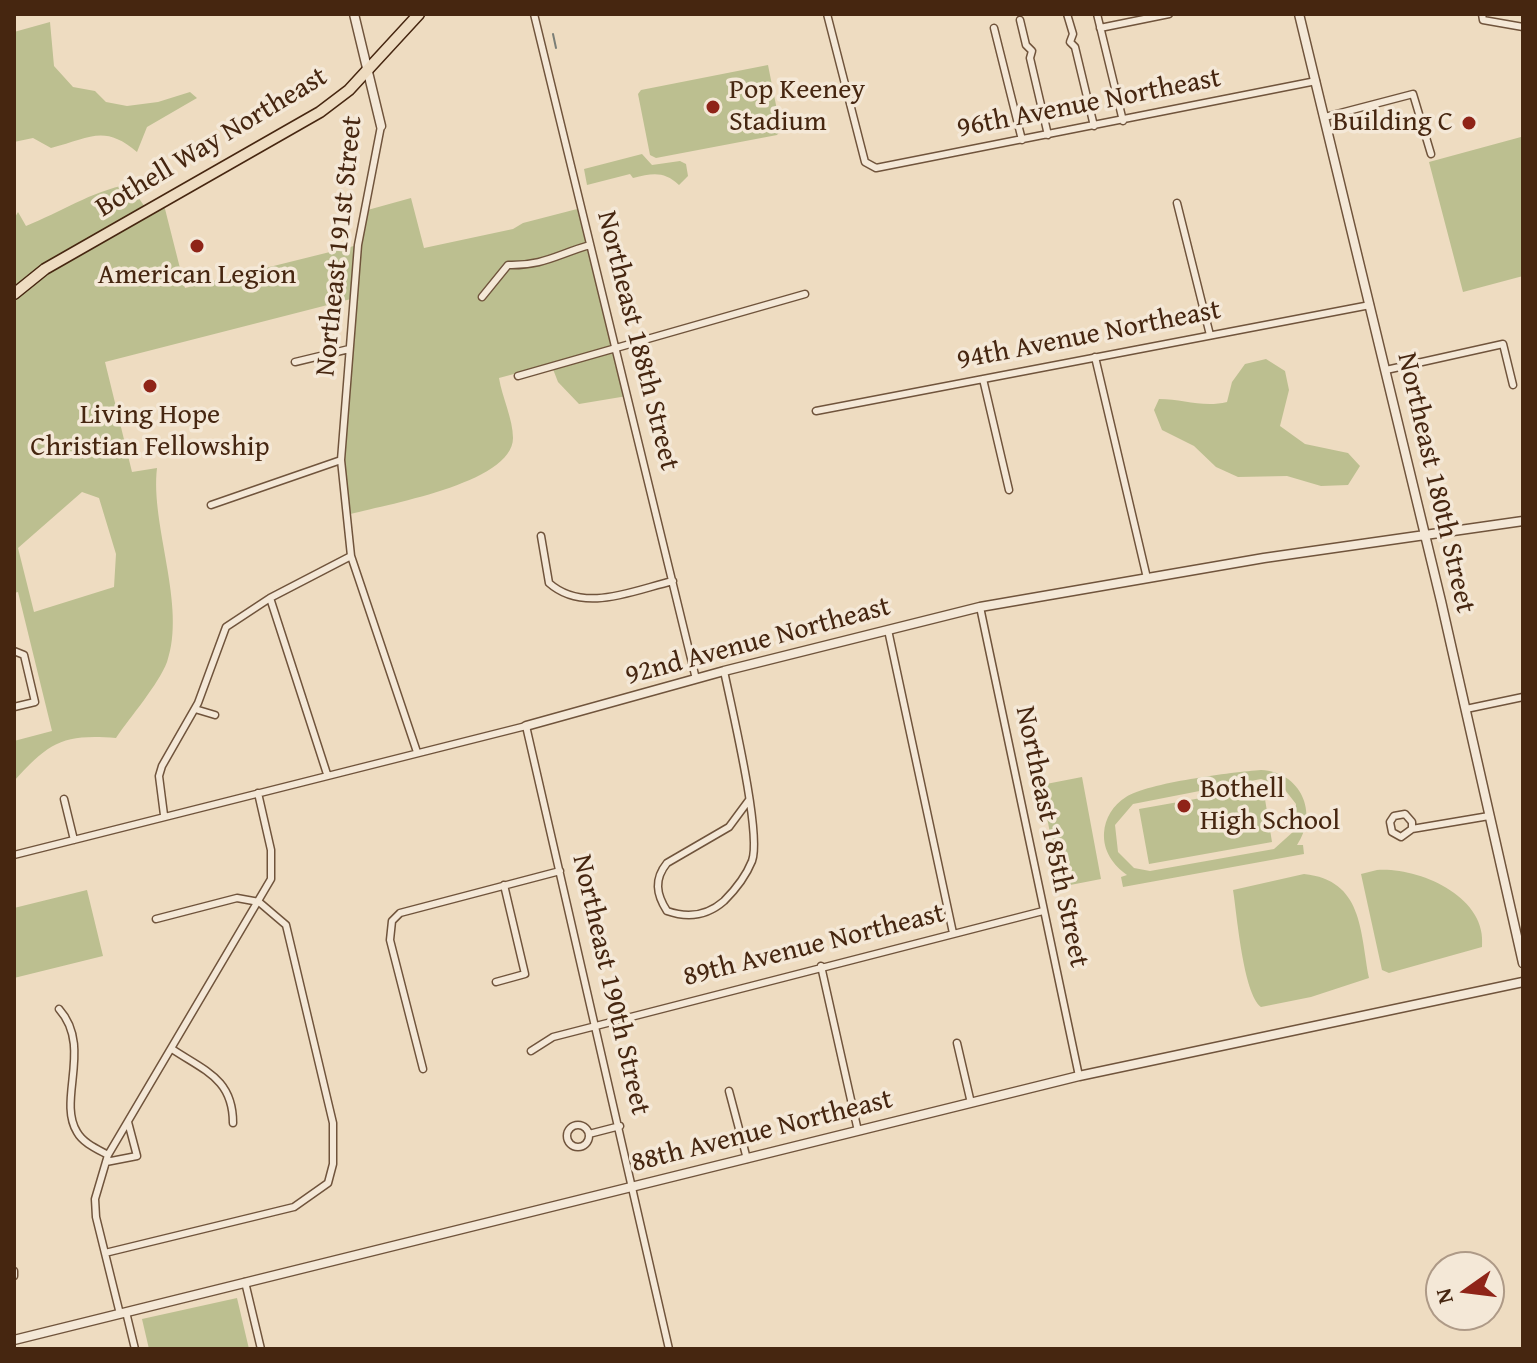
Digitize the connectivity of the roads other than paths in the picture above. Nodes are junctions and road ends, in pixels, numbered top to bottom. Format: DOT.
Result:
graph roads {
  1 [pos="354,14"];
  2 [pos="419,14"];
  3 [pos="534,14"];
  4 [pos="827,14"];
  5 [pos="1067,14"];
  6 [pos="1097,14"];
  7 [pos="1169,14"];
  8 [pos="1299,14"];
  9 [pos="1482,14"];
  10 [pos="1020,20"];
  11 [pos="1523,27"];
  12 [pos="994,28"];
  13 [pos="1100,28"];
  14 [pos="368,70"];
  15 [pos="1316,81"];
  16 [pos="1325,117"];
  17 [pos="1123,121"];
  18 [pos="381,126"];
  19 [pos="1094,126"];
  20 [pos="1048,135"];
  21 [pos="1022,140"];
  22 [pos="1431,154"];
  23 [pos="1177,203"];
  24 [pos="590,245"];
  25 [pos="14,294"];
  26 [pos="805,294"];
  27 [pos="482,297"];
  28 [pos="1370,305"];
  29 [pos="1210,335"];
  30 [pos="349,349"];
  31 [pos="616,349"];
  32 [pos="1095,357"];
  33 [pos="295,362"];
  34 [pos="1386,370"];
  35 [pos="518,376"];
  36 [pos="983,379"];
  37 [pos="1513,385"];
  38 [pos="816,411"];
  39 [pos="341,460"];
  40 [pos="1009,490"];
  41 [pos="211,505"];
  42 [pos="1523,521"];
  43 [pos="1425,534"];
  44 [pos="541,536"];
  45 [pos="351,556"];
  46 [pos="1147,578"];
  47 [pos="673,581"];
  48 [pos="270,598"];
  49 [pos="980,607"];
  50 [pos="888,630"];
  51 [pos="14,651"];
  52 [pos="724,671"];
  53 [pos="696,679"];
  54 [pos="1523,697"];
  55 [pos="14,707"];
  56 [pos="195,709"];
  57 [pos="1466,709"];
  58 [pos="215,715"];
  59 [pos="526,726"];
  60 [pos="417,752"];
  61 [pos="327,774"];
  62 [pos="258,793"];
  63 [pos="64,799"];
  64 [pos="749,800"];
  65 [pos="164,815"];
  66 [pos="1489,816"];
  67 [pos="1412,829"];
  68 [pos="74,840"];
  69 [pos="14,855"];
  70 [pos="560,871"];
  71 [pos="504,885"];
  72 [pos="259,902"];
  73 [pos="1043,911"];
  74 [pos="156,919"];
  75 [pos="953,933"];
  76 [pos="1523,963"];
  77 [pos="821,966"];
  78 [pos="496,982"];
  79 [pos="1523,982"];
  80 [pos="59,1009"];
  81 [pos="597,1025"];
  82 [pos="957,1043"];
  83 [pos="172,1049"];
  84 [pos="531,1051"];
  85 [pos="423,1069"];
  86 [pos="1079,1076"];
  87 [pos="729,1091"];
  88 [pos="971,1103"];
  89 [pos="128,1122"];
  90 [pos="233,1123"];
  91 [pos="620,1126"];
  92 [pos="858,1131"];
  93 [pos="589,1134"];
  94 [pos="107,1158"];
  95 [pos="747,1159"];
  96 [pos="634,1186"];
  97 [pos="105,1253"];
  98 [pos="245,1282"];
  99 [pos="123,1313"];
  100 [pos="14,1340"];
  101 [pos="135,1349"];
  102 [pos="261,1349"];
  103 [pos="669,1349"];
  1 -- 14 [label="street"];
  2 -- 14 [label="main road, Bothell Way Northeast"];
  3 -- 24 [label="street, Northeast 188th Street"];
  4 -- 21 [label="street, 96th Avenue Northeast"];
  5 -- 19 [label="street"];
  6 -- 13 [label="street"];
  7 -- 13 [label="street"];
  8 -- 15 [label="street, Northeast 180th Street"];
  9 -- 11 [label="street"];
  10 -- 20 [label="street"];
  12 -- 21 [label="street"];
  13 -- 17 [label="street"];
  14 -- 18 [label="street, Northeast 191st Street"];
  14 -- 25 [label="main road, Bothell Way Northeast"];
  15 -- 16 [label="street, Northeast 180th Street"];
  15 -- 17 [label="street, 96th Avenue Northeast"];
  16 -- 22 [label="street"];
  16 -- 28 [label="street, Northeast 180th Street"];
  17 -- 19 [label="street, 96th Avenue Northeast"];
  18 -- 30 [label="street, Northeast 191st Street"];
  19 -- 20 [label="street, 96th Avenue Northeast"];
  20 -- 21 [label="street, 96th Avenue Northeast"];
  23 -- 29 [label="street"];
  24 -- 27 [label="street"];
  24 -- 31 [label="street, Northeast 188th Street"];
  26 -- 31 [label="street"];
  28 -- 29 [label="street, 94th Avenue Northeast"];
  28 -- 34 [label="street, Northeast 180th Street"];
  29 -- 32 [label="street, 94th Avenue Northeast"];
  30 -- 33 [label="street"];
  30 -- 39 [label="street, Northeast 191st Street"];
  31 -- 35 [label="street"];
  31 -- 47 [label="street, Northeast 188th Street"];
  32 -- 36 [label="street, 94th Avenue Northeast"];
  32 -- 46 [label="street"];
  34 -- 37 [label="street"];
  34 -- 43 [label="street, Northeast 180th Street"];
  36 -- 38 [label="street, 94th Avenue Northeast"];
  36 -- 40 [label="street"];
  39 -- 41 [label="street"];
  39 -- 45 [label="street, Northeast 191st Street"];
  42 -- 43 [label="street, 92nd Avenue Northeast"];
  43 -- 46 [label="street, 92nd Avenue Northeast"];
  43 -- 57 [label="street, Northeast 180th Street"];
  44 -- 47 [label="street"];
  45 -- 48 [label="street"];
  45 -- 60 [label="street, Northeast 191st Street"];
  46 -- 49 [label="street, 92nd Avenue Northeast"];
  47 -- 53 [label="street, Northeast 188th Street"];
  48 -- 56 [label="street"];
  48 -- 61 [label="street"];
  49 -- 50 [label="street, 92nd Avenue Northeast"];
  49 -- 73 [label="street, Northeast 185th Street"];
  50 -- 52 [label="street, 92nd Avenue Northeast"];
  50 -- 75 [label="street"];
  51 -- 55 [label="street"];
  52 -- 53 [label="street, 92nd Avenue Northeast"];
  52 -- 64 [label="street"];
  53 -- 59 [label="street, 92nd Avenue Northeast"];
  54 -- 57 [label="street"];
  56 -- 58 [label="street"];
  56 -- 65 [label="street"];
  57 -- 66 [label="street, Northeast 180th Street"];
  59 -- 60 [label="street, 92nd Avenue Northeast"];
  59 -- 70 [label="street, Northeast 190th Street"];
  60 -- 61 [label="street, 92nd Avenue Northeast"];
  61 -- 62 [label="street, 92nd Avenue Northeast"];
  62 -- 65 [label="street, 92nd Avenue Northeast"];
  62 -- 72 [label="street"];
  63 -- 68 [label="street"];
  64 -- 64 [label="street"];
  65 -- 68 [label="street, 92nd Avenue Northeast"];
  66 -- 67 [label="street"];
  66 -- 76 [label="street, Northeast 180th Street"];
  68 -- 69 [label="street, 92nd Avenue Northeast"];
  70 -- 71 [label="street"];
  70 -- 81 [label="street, Northeast 190th Street"];
  71 -- 78 [label="street"];
  71 -- 85 [label="street"];
  72 -- 74 [label="street"];
  72 -- 83 [label="street"];
  72 -- 97 [label="street"];
  73 -- 75 [label="street, 89th Avenue Northeast"];
  73 -- 86 [label="street, Northeast 185th Street"];
  75 -- 77 [label="street, 89th Avenue Northeast"];
  77 -- 81 [label="street, 89th Avenue Northeast"];
  77 -- 92 [label="street"];
  79 -- 86 [label="street, 88th Avenue Northeast"];
  80 -- 94 [label="street"];
  81 -- 84 [label="street, 89th Avenue Northeast"];
  81 -- 91 [label="street, Northeast 190th Street"];
  82 -- 88 [label="street"];
  83 -- 89 [label="street"];
  83 -- 90 [label="street"];
  86 -- 88 [label="street, 88th Avenue Northeast"];
  87 -- 95 [label="street"];
  88 -- 92 [label="street, 88th Avenue Northeast"];
  89 -- 94 [label="street"];
  89 -- 94 [label="street"];
  91 -- 93 [label="street"];
  91 -- 96 [label="street, Northeast 190th Street"];
  92 -- 95 [label="street, 88th Avenue Northeast"];
  94 -- 97 [label="street"];
  95 -- 96 [label="street, 88th Avenue Northeast"];
  96 -- 98 [label="street, 88th Avenue Northeast"];
  96 -- 103 [label="street, Northeast 190th Street"];
  97 -- 99 [label="street"];
  98 -- 99 [label="street, 88th Avenue Northeast"];
  98 -- 102 [label="street"];
  99 -- 100 [label="street, 88th Avenue Northeast"];
  99 -- 101 [label="street"];
}
